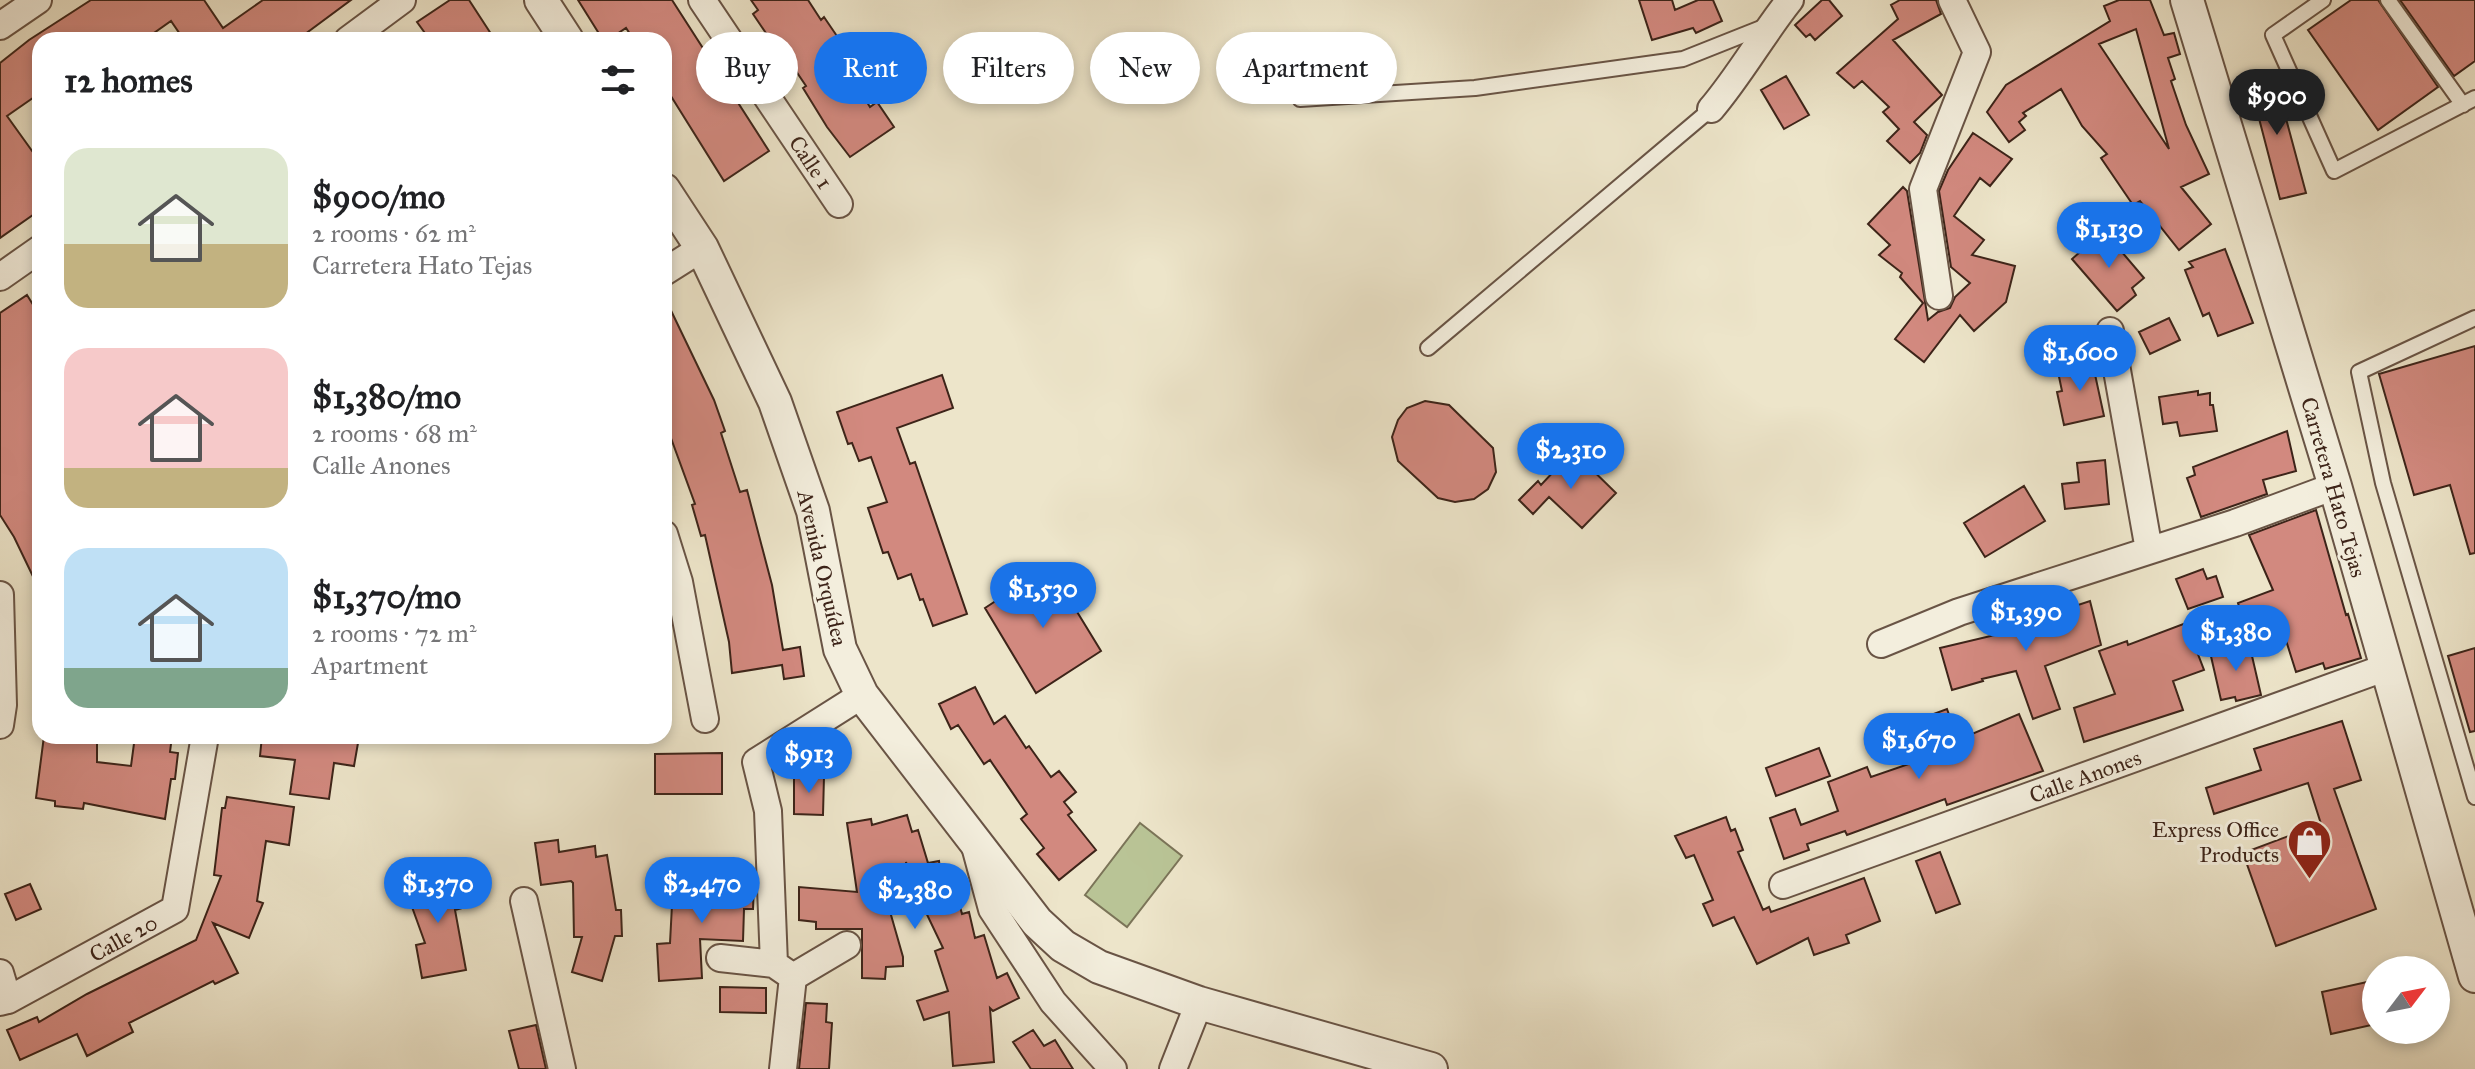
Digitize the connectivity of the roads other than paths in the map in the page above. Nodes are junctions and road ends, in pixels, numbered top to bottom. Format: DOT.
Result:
graph roads {
  1 [pos="38,0"];
  2 [pos="402,0"];
  3 [pos="541,0"];
  4 [pos="702,0"];
  5 [pos="1790,0"];
  6 [pos="1952,0"];
  7 [pos="2187,0"];
  8 [pos="2323,0"];
  9 [pos="2388,0"];
  10 [pos="1770,24"];
  11 [pos="0,26"];
  12 [pos="381,31"];
  13 [pos="562,32"];
  14 [pos="1397,93"];
  15 [pos="2469,102"];
  16 [pos="1711,109"];
  17 [pos="672,202"];
  18 [pos="839,204"];
  19 [pos="702,248"];
  20 [pos="32,259"];
  21 [pos="672,267"];
  22 [pos="0,277"];
  23 [pos="1939,296"];
  24 [pos="2475,318"];
  25 [pos="2110,331"];
  26 [pos="1428,348"];
  27 [pos="2335,486"];
  28 [pos="2149,550"];
  29 [pos="672,587"];
  30 [pos="0,595"];
  31 [pos="1881,644"];
  32 [pos="2387,667"];
  33 [pos="862,695"];
  34 [pos="1,711"];
  35 [pos="705,719"];
  36 [pos="204,744"];
  37 [pos="2475,797"];
  38 [pos="973,839"];
  39 [pos="1783,885"];
  40 [pos="524,901"];
  41 [pos="847,945"];
  42 [pos="720,958"];
  43 [pos="784,970"];
  44 [pos="0,973"];
  45 [pos="2475,976"];
  46 [pos="4,1001"];
  47 [pos="1199,1003"];
  48 [pos="562,1069"];
  49 [pos="783,1069"];
  50 [pos="1113,1069"];
  51 [pos="1173,1069"];
  52 [pos="1431,1069"];
  1 -- 11 [label="street"];
  2 -- 12 [label="street"];
  3 -- 13 [label="street"];
  4 -- 18 [label="street, Calle 1"];
  5 -- 10 [label="street"];
  6 -- 23 [label="street"];
  7 -- 27 [label="street, Carretera Hato Tejas"];
  8 -- 15 [label="lane"];
  9 -- 15 [label="lane"];
  10 -- 14 [label="lane"];
  10 -- 16 [label="street"];
  16 -- 26 [label="lane"];
  17 -- 19 [label="street, Avenida Orquídea"];
  19 -- 21 [label="street"];
  19 -- 33 [label="street, Avenida Orquídea"];
  20 -- 22 [label="street"];
  24 -- 37 [label="lane"];
  25 -- 28 [label="street"];
  27 -- 28 [label="street"];
  27 -- 32 [label="street, Carretera Hato Tejas"];
  28 -- 31 [label="street"];
  29 -- 35 [label="street"];
  30 -- 34 [label="street"];
  32 -- 39 [label="street, Calle Anones"];
  32 -- 45 [label="street, Carretera Hato Tejas"];
  33 -- 38 [label="street, Avenida Orquídea"];
  33 -- 43 [label="street"];
  36 -- 46 [label="street, Calle 20"];
  38 -- 47 [label="street, Avenida Orquídea"];
  38 -- 50 [label="street"];
  40 -- 48 [label="street"];
  41 -- 43 [label="street"];
  42 -- 43 [label="street"];
  43 -- 49 [label="street"];
  44 -- 46 [label="street"];
  47 -- 51 [label="street"];
  47 -- 52 [label="street, Avenida Orquídea"];
}
